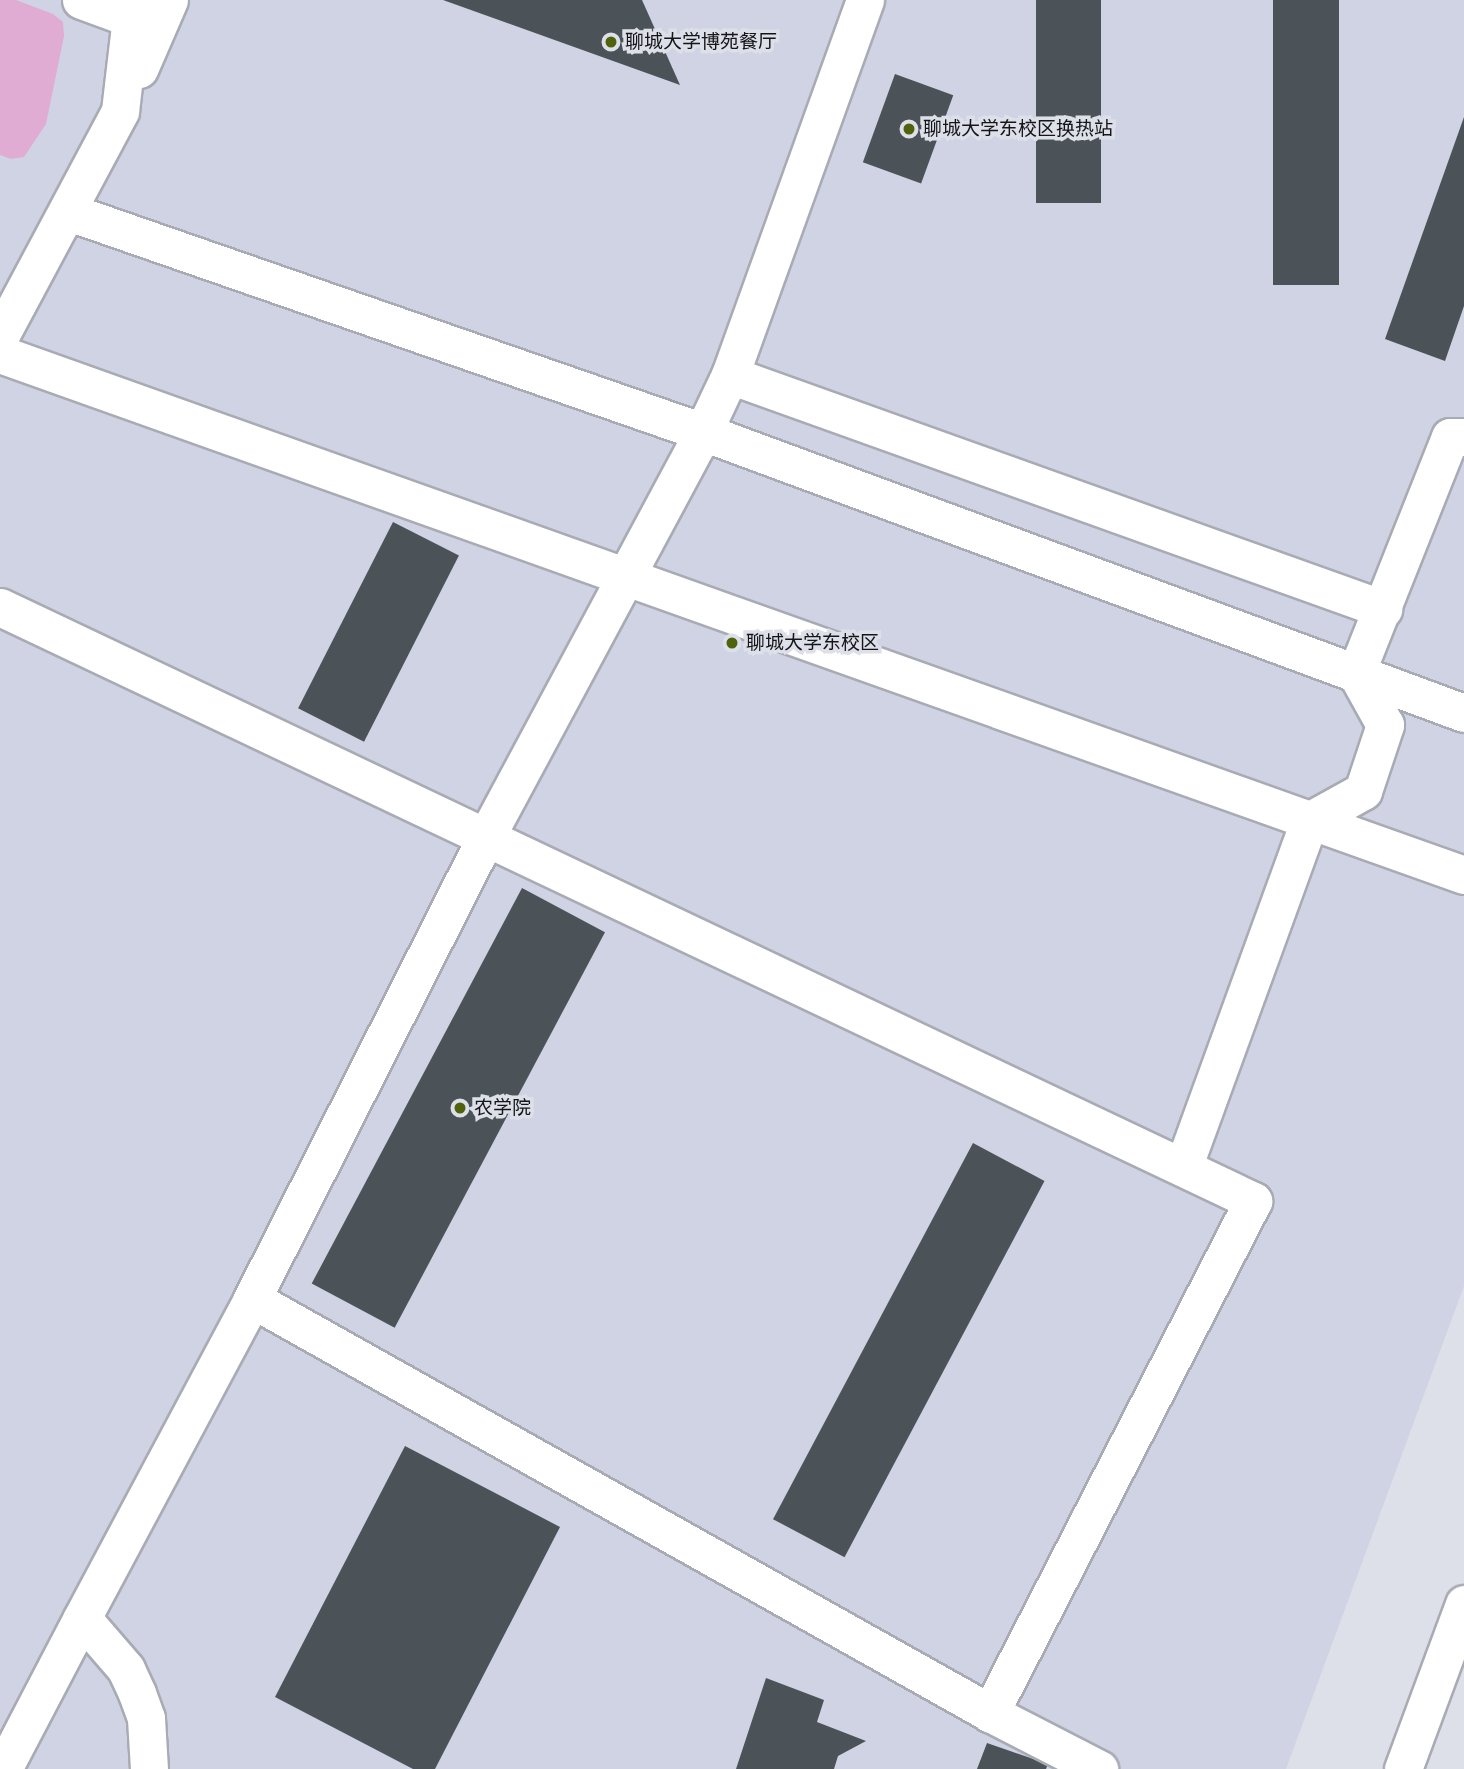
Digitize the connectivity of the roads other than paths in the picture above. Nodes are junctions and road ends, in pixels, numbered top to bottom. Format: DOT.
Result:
graph roads {
  1 [pos="81,0"];
  2 [pos="169,0"];
  3 [pos="865,0"];
  4 [pos="133,10"];
  5 [pos="120,111"];
  6 [pos="69,212"];
  7 [pos="0,336"];
  8 [pos="0,354"];
  9 [pos="730,376"];
  10 [pos="704,432"];
  11 [pos="1464,437"];
  12 [pos="628,578"];
  13 [pos="0,607"];
  14 [pos="1383,609"];
  15 [pos="1356,673"];
  16 [pos="1464,713"];
  17 [pos="1309,821"];
  18 [pos="486,837"];
  19 [pos="1464,875"];
  20 [pos="1184,1165"];
  21 [pos="253,1299"];
  22 [pos="1464,1605"];
  23 [pos="82,1618"];
  24 [pos="990,1713"];
  25 [pos="3,1769"];
  26 [pos="149,1769"];
  27 [pos="1099,1769"];
  28 [pos="1403,1769"];
  1 -- 4 [label="street"];
  2 -- 5 [label="street"];
  3 -- 9 [label="street"];
  4 -- 5 [label="street"];
  5 -- 6 [label="street"];
  6 -- 7 [label="street"];
  6 -- 10 [label="street"];
  8 -- 12 [label="street"];
  9 -- 10 [label="street"];
  9 -- 14 [label="street"];
  10 -- 12 [label="street"];
  10 -- 15 [label="street"];
  11 -- 14 [label="street"];
  12 -- 17 [label="street"];
  12 -- 18 [label="street"];
  13 -- 18 [label="street"];
  14 -- 15 [label="street"];
  15 -- 16 [label="street"];
  15 -- 17 [label="street"];
  17 -- 19 [label="street"];
  17 -- 20 [label="street"];
  18 -- 20 [label="street"];
  18 -- 21 [label="street"];
  20 -- 24 [label="street"];
  21 -- 23 [label="street"];
  21 -- 24 [label="street"];
  22 -- 28 [label="street"];
  23 -- 25 [label="street"];
  23 -- 26 [label="street"];
  24 -- 27 [label="street"];
}
